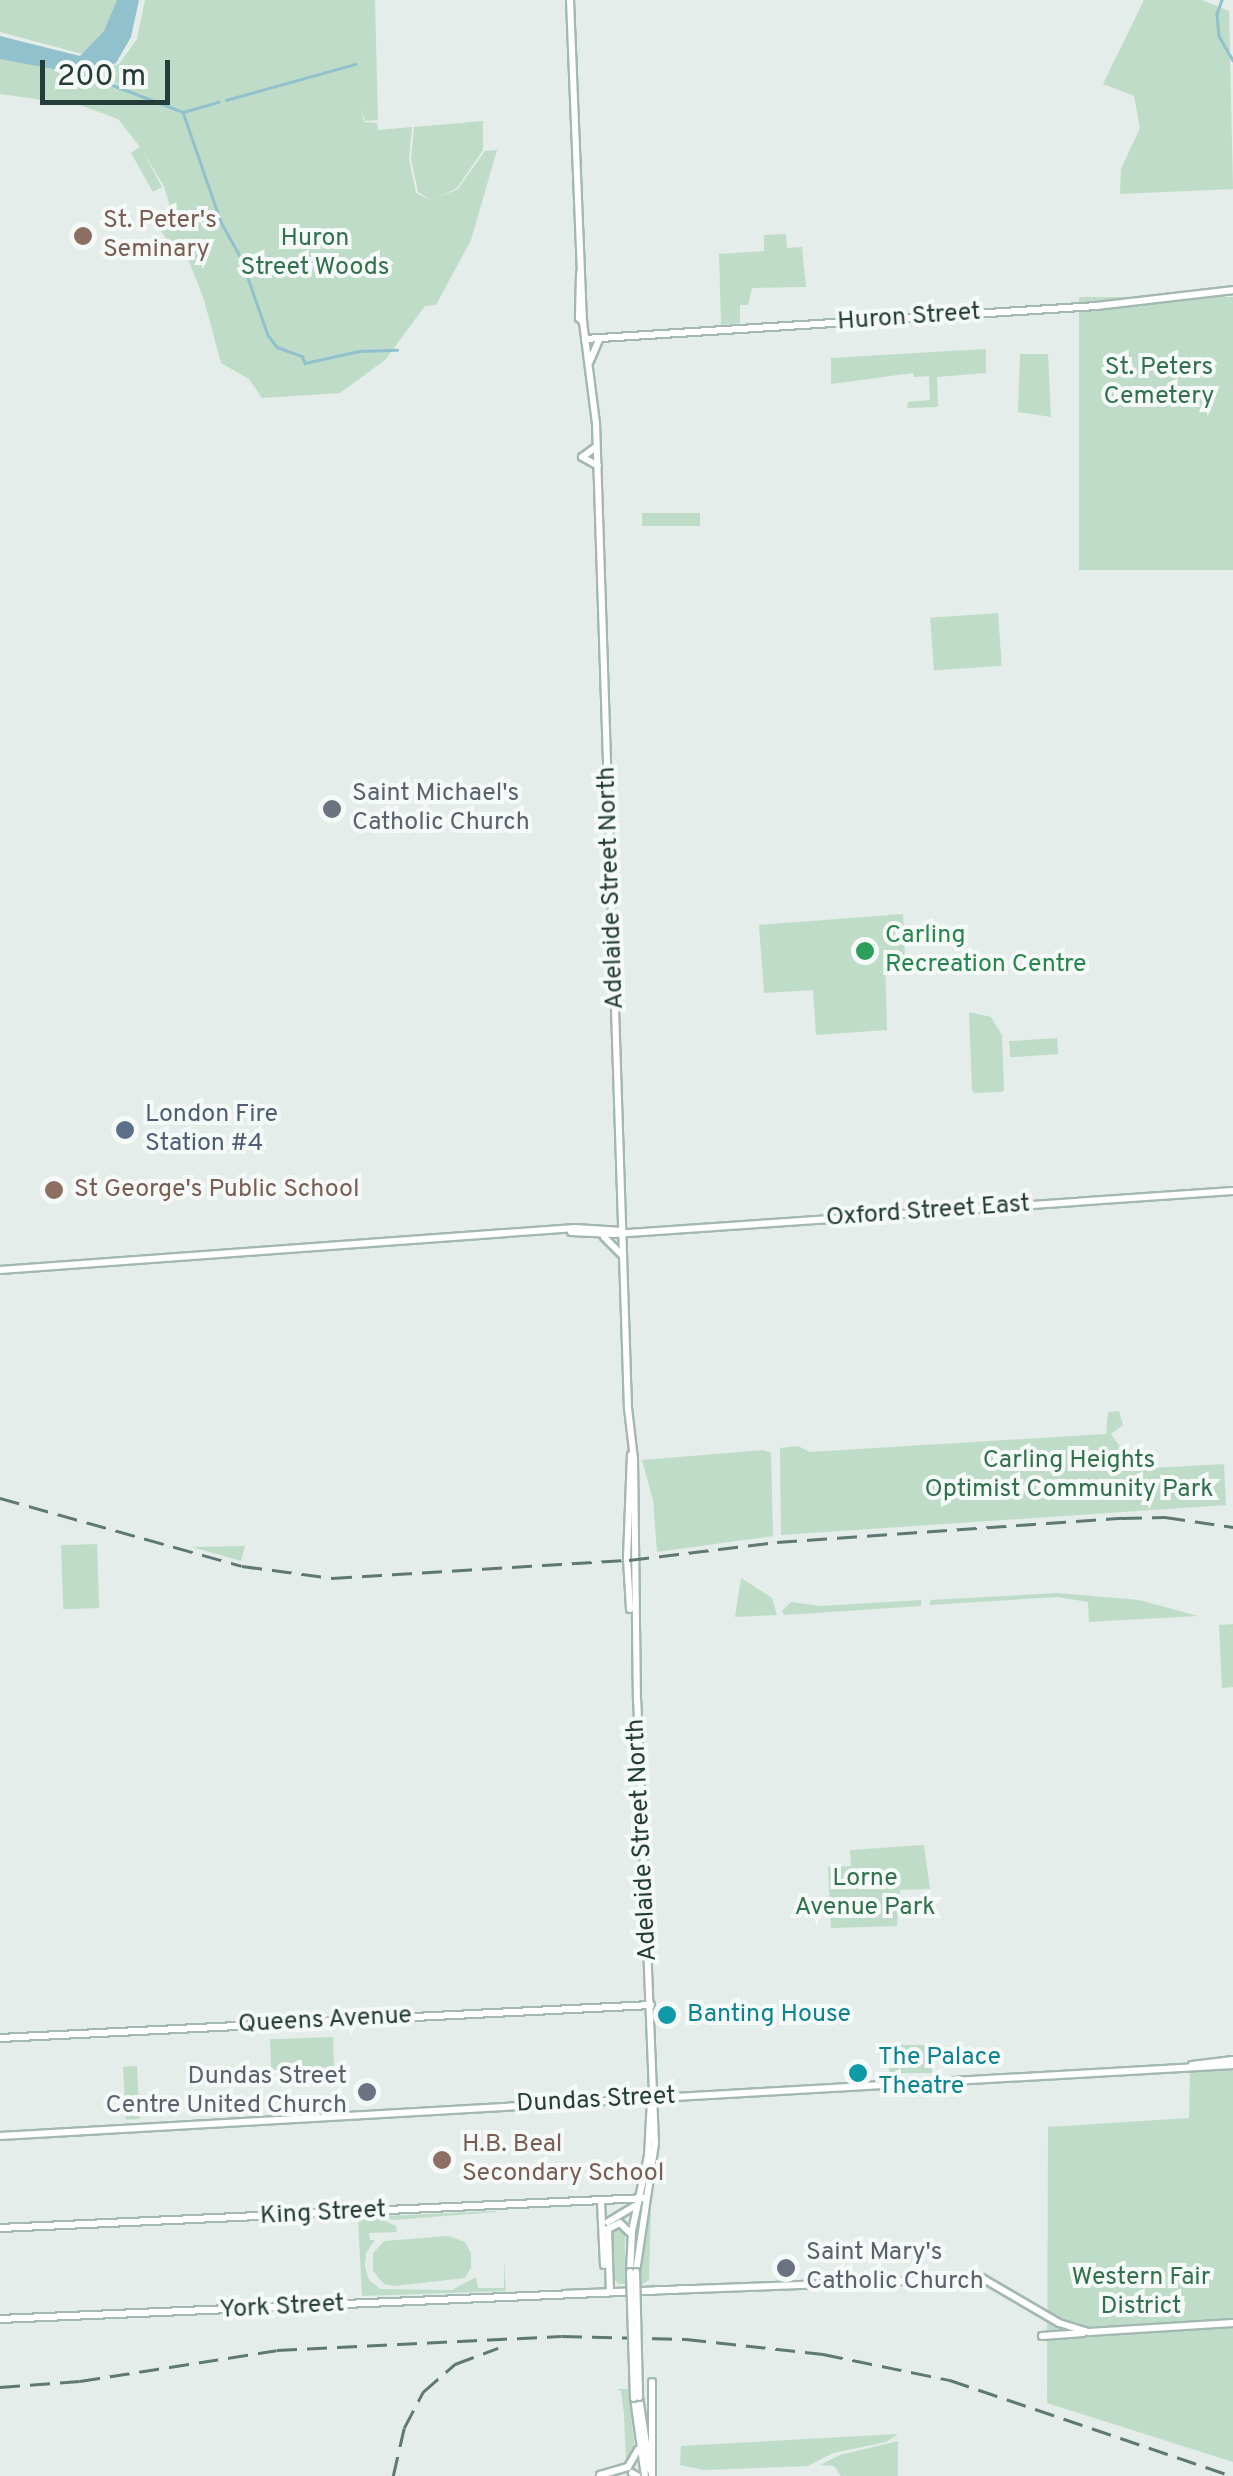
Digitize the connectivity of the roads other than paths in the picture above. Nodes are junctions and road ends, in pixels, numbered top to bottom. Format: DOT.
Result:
graph roads {
  1 [pos="570,0"];
  2 [pos="1233,290"];
  3 [pos="600,338"];
  4 [pos="585,340"];
  5 [pos="590,362"];
  6 [pos="597,446"];
  7 [pos="598,466"];
  8 [pos="1233,1191"];
  9 [pos="623,1231"];
  10 [pos="571,1232"];
  11 [pos="598,1234"];
  12 [pos="624,1257"];
  13 [pos="0,1270"];
  14 [pos="651,2004"];
  15 [pos="0,2038"];
  16 [pos="1233,2063"];
  17 [pos="652,2098"];
  18 [pos="0,2136"];
  19 [pos="640,2201"];
  20 [pos="601,2202"];
  21 [pos="0,2228"];
  22 [pos="602,2232"];
  23 [pos="630,2248"];
  24 [pos="633,2272"];
  25 [pos="609,2275"];
  26 [pos="622,2288"];
  27 [pos="690,2289"];
  28 [pos="608,2292"];
  29 [pos="0,2320"];
  30 [pos="1233,2323"];
  31 [pos="1089,2332"];
  32 [pos="1042,2336"];
  33 [pos="652,2382"];
  34 [pos="636,2398"];
  35 [pos="639,2444"];
  36 [pos="648,2474"];
  37 [pos="635,2475"];
  38 [pos="600,2476"];
  1 -- 4 [label="main road, Adelaide Street North"];
  2 -- 3 [label="main road, Huron Street"];
  3 -- 4 [label="main road, Huron Street"];
  3 -- 5 [label="main road"];
  4 -- 5 [label="main road, Adelaide Street North"];
  5 -- 6 [label="main road, Adelaide Street North"];
  6 -- 7 [label="main road, Adelaide Street North"];
  6 -- 7 [label="main road"];
  7 -- 9 [label="main road, Adelaide Street North"];
  8 -- 9 [label="main road, Oxford Street East"];
  9 -- 10 [label="main road, Oxford Street East"];
  9 -- 11 [label="main road, Oxford Street East"];
  9 -- 12 [label="main road, Adelaide Street North"];
  10 -- 11 [label="main road, Oxford Street East"];
  10 -- 13 [label="main road, Oxford Street East"];
  11 -- 12 [label="main road"];
  12 -- 14 [label="main road, Adelaide Street North"];
  14 -- 15 [label="main road, Queens Avenue"];
  14 -- 17 [label="main road, Adelaide Street North"];
  16 -- 17 [label="main road, Dundas Street"];
  17 -- 18 [label="main road, Dundas Street"];
  17 -- 19 [label="main road, Adelaide Street North"];
  19 -- 20 [label="main road, King Street"];
  19 -- 22 [label="main road"];
  19 -- 23 [label="main road, Adelaide Street North"];
  19 -- 24 [label="main road, Adelaide Street North"];
  20 -- 21 [label="main road, King Street"];
  20 -- 22 [label="main road"];
  22 -- 28 [label="main road"];
  23 -- 24 [label="main road, Adelaide Street North"];
  23 -- 25 [label="main road"];
  24 -- 34 [label="main road, Adelaide Street North, bridge"];
  25 -- 26 [label="main road"];
  25 -- 28 [label="main road"];
  26 -- 27 [label="main road, York Street"];
  26 -- 28 [label="main road, York Street"];
  27 -- 28 [label="main road, York Street"];
  27 -- 31 [label="main road, York Street"];
  28 -- 29 [label="main road, York Street"];
  30 -- 31 [label="main road"];
  31 -- 32 [label="main road"];
  33 -- 36 [label="main road"];
  34 -- 35 [label="main road, Adelaide Street North"];
  34 -- 36 [label="main road, Adelaide Street North"];
  35 -- 36 [label="main road, Adelaide Street North"];
  35 -- 38 [label="main road"];
  36 -- 37 [label="main road"];
}
